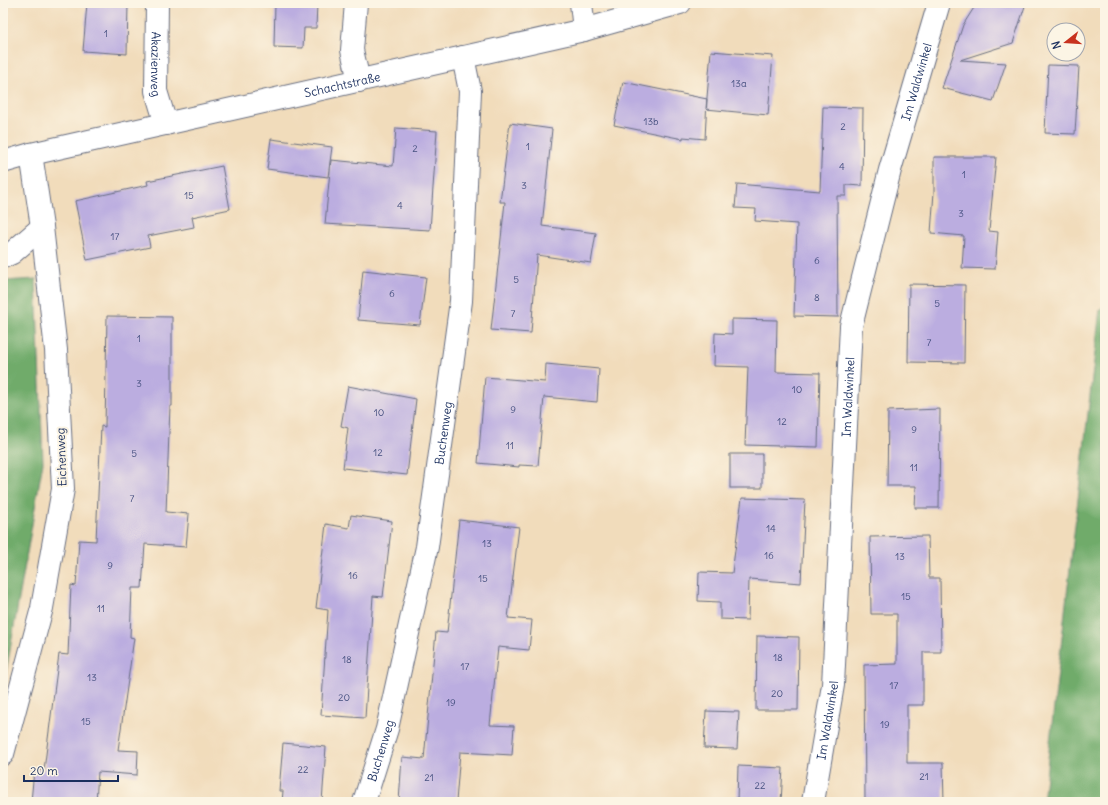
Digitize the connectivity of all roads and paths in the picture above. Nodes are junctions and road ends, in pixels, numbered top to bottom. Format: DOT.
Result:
graph roads {
  1 [pos="157,3"];
  2 [pos="356,3"];
  3 [pos="581,3"];
  4 [pos="680,3"];
  5 [pos="939,3"];
  6 [pos="584,30"];
  7 [pos="463,57"];
  8 [pos="359,81"];
  9 [pos="166,124"];
  10 [pos="30,154"];
  11 [pos="3,162"];
  12 [pos="42,227"];
  13 [pos="3,257"];
  14 [pos="3,754"];
  15 [pos="364,802"];
  16 [pos="813,802"];
  1 -- 9 [label="street, Akazienweg"];
  2 -- 8 [label="street"];
  3 -- 6 [label="street"];
  4 -- 6 [label="street, Schachtstraße"];
  5 -- 16 [label="street, Im Waldwinkel"];
  6 -- 7 [label="street, Schachtstraße"];
  7 -- 8 [label="street, Schachtstraße"];
  7 -- 15 [label="street, Buchenweg"];
  8 -- 9 [label="street, Schachtstraße"];
  9 -- 10 [label="street, Schachtstraße"];
  10 -- 11 [label="street, Schachtstraße"];
  10 -- 12 [label="street, Eichenweg"];
  12 -- 13 [label="street"];
  12 -- 14 [label="street, Eichenweg"];
}
